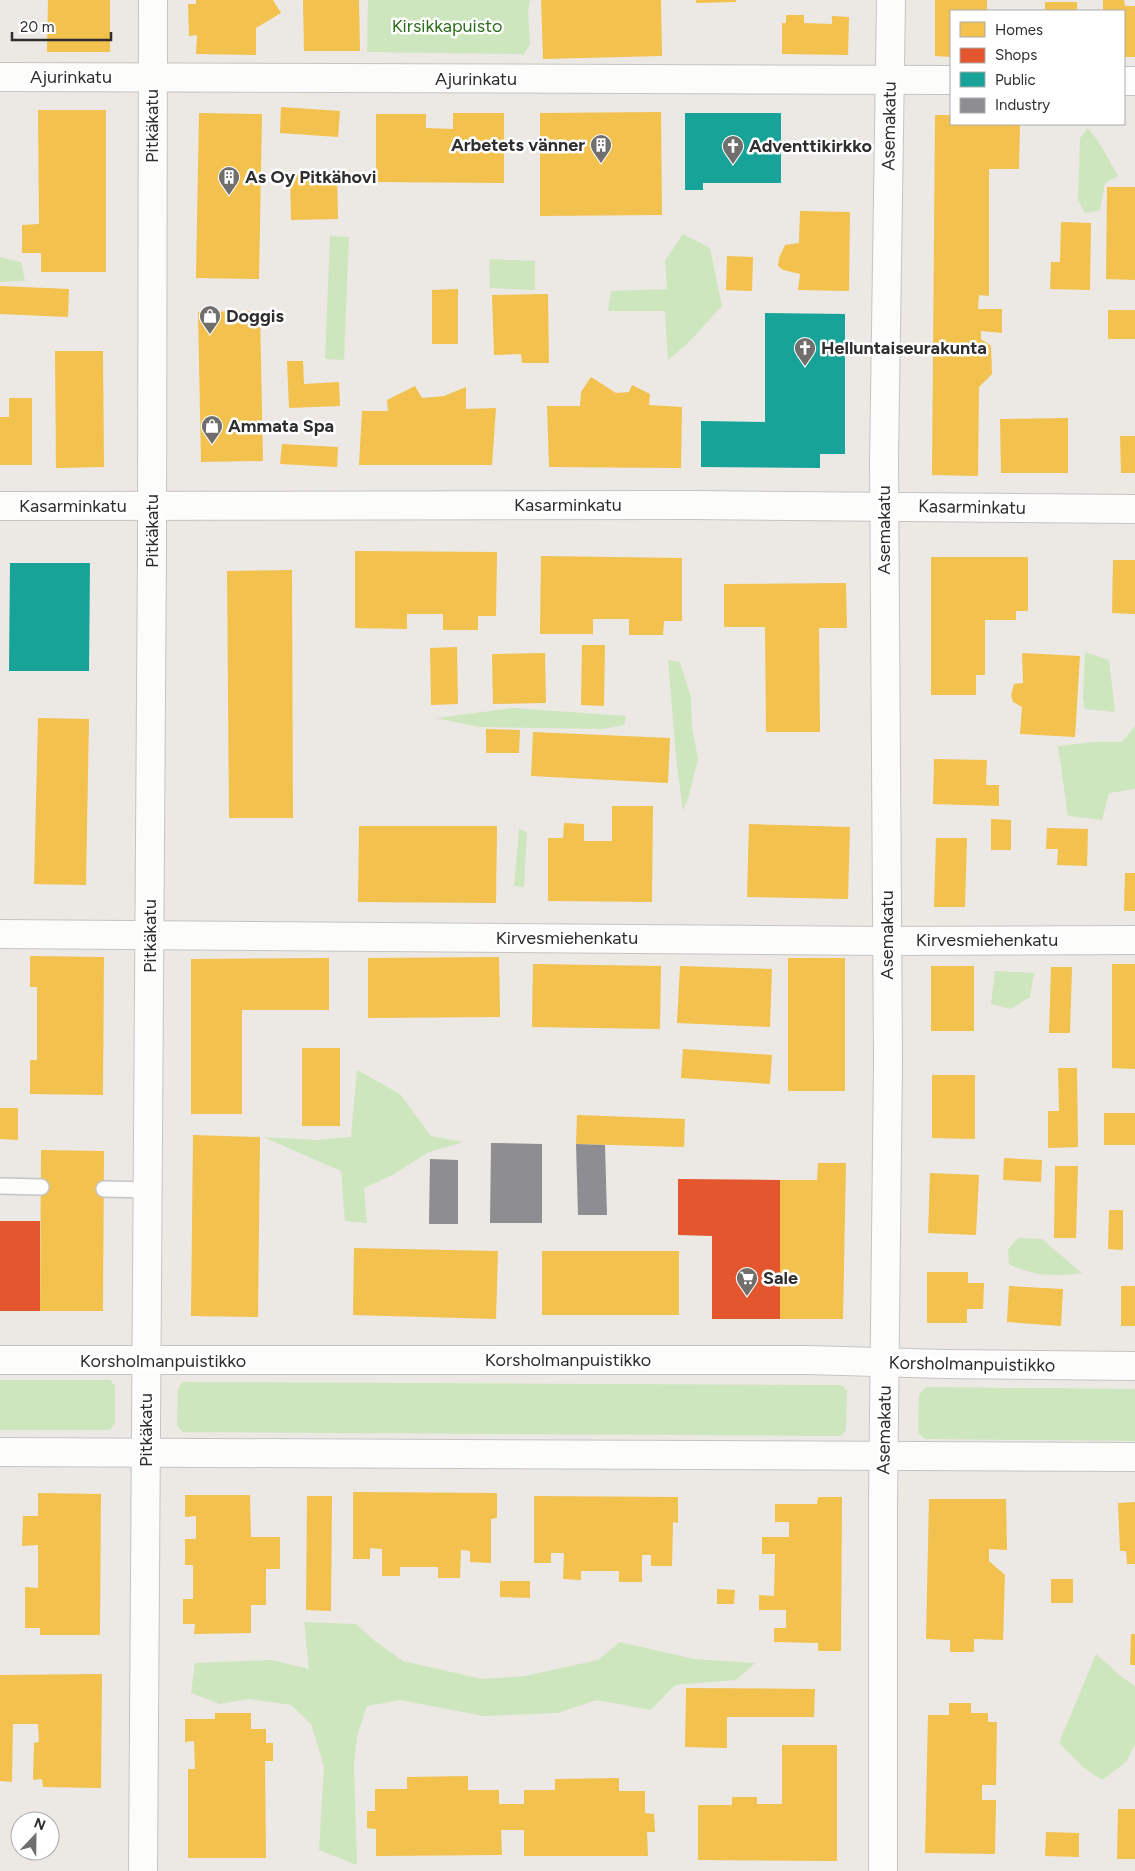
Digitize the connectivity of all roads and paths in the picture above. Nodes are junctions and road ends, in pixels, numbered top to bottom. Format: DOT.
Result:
graph roads {
  1 [pos="152,0"];
  2 [pos="891,0"];
  3 [pos="0,77"];
  4 [pos="152,77"];
  5 [pos="890,80"];
  6 [pos="950,80"];
  7 [pos="0,506"];
  8 [pos="152,506"];
  9 [pos="884,506"];
  10 [pos="1135,508"];
  11 [pos="0,934"];
  12 [pos="150,935"];
  13 [pos="1135,940"];
  14 [pos="887,941"];
  15 [pos="0,1186"];
  16 [pos="40,1187"];
  17 [pos="104,1189"];
  18 [pos="148,1190"];
  19 [pos="0,1360"];
  20 [pos="147,1360"];
  21 [pos="885,1363"];
  22 [pos="1135,1366"];
  23 [pos="0,1452"];
  24 [pos="146,1452"];
  25 [pos="884,1456"];
  26 [pos="1135,1458"];
  27 [pos="143,1871"];
  28 [pos="883,1871"];
  1 -- 4 [label="street, Pitkäkatu"];
  2 -- 5 [label="street, Asemakatu"];
  3 -- 4 [label="street, Ajurinkatu"];
  4 -- 5 [label="street, Ajurinkatu"];
  4 -- 8 [label="street, Pitkäkatu"];
  5 -- 6 [label="street, Ajurinkatu"];
  5 -- 9 [label="street, Asemakatu"];
  7 -- 8 [label="street, Kasarminkatu"];
  8 -- 9 [label="street, Kasarminkatu"];
  8 -- 12 [label="street, Pitkäkatu"];
  9 -- 10 [label="street, Kasarminkatu"];
  9 -- 14 [label="street, Asemakatu"];
  11 -- 12 [label="street, Kirvesmiehenkatu"];
  12 -- 14 [label="street, Kirvesmiehenkatu"];
  12 -- 18 [label="street, Pitkäkatu"];
  13 -- 14 [label="street, Kirvesmiehenkatu"];
  14 -- 21 [label="street, Asemakatu"];
  15 -- 16 [label="lane"];
  17 -- 18 [label="lane"];
  18 -- 20 [label="street, Pitkäkatu"];
  19 -- 20 [label="street, Korsholmanpuistikko"];
  20 -- 21 [label="street, Korsholmanpuistikko"];
  20 -- 24 [label="street, Pitkäkatu"];
  21 -- 22 [label="street, Korsholmanpuistikko"];
  21 -- 25 [label="street, Asemakatu"];
  23 -- 24 [label="street"];
  24 -- 25 [label="street"];
  24 -- 27 [label="street, Pitkäkatu"];
  25 -- 26 [label="street"];
  25 -- 28 [label="street, Asemakatu"];
}
